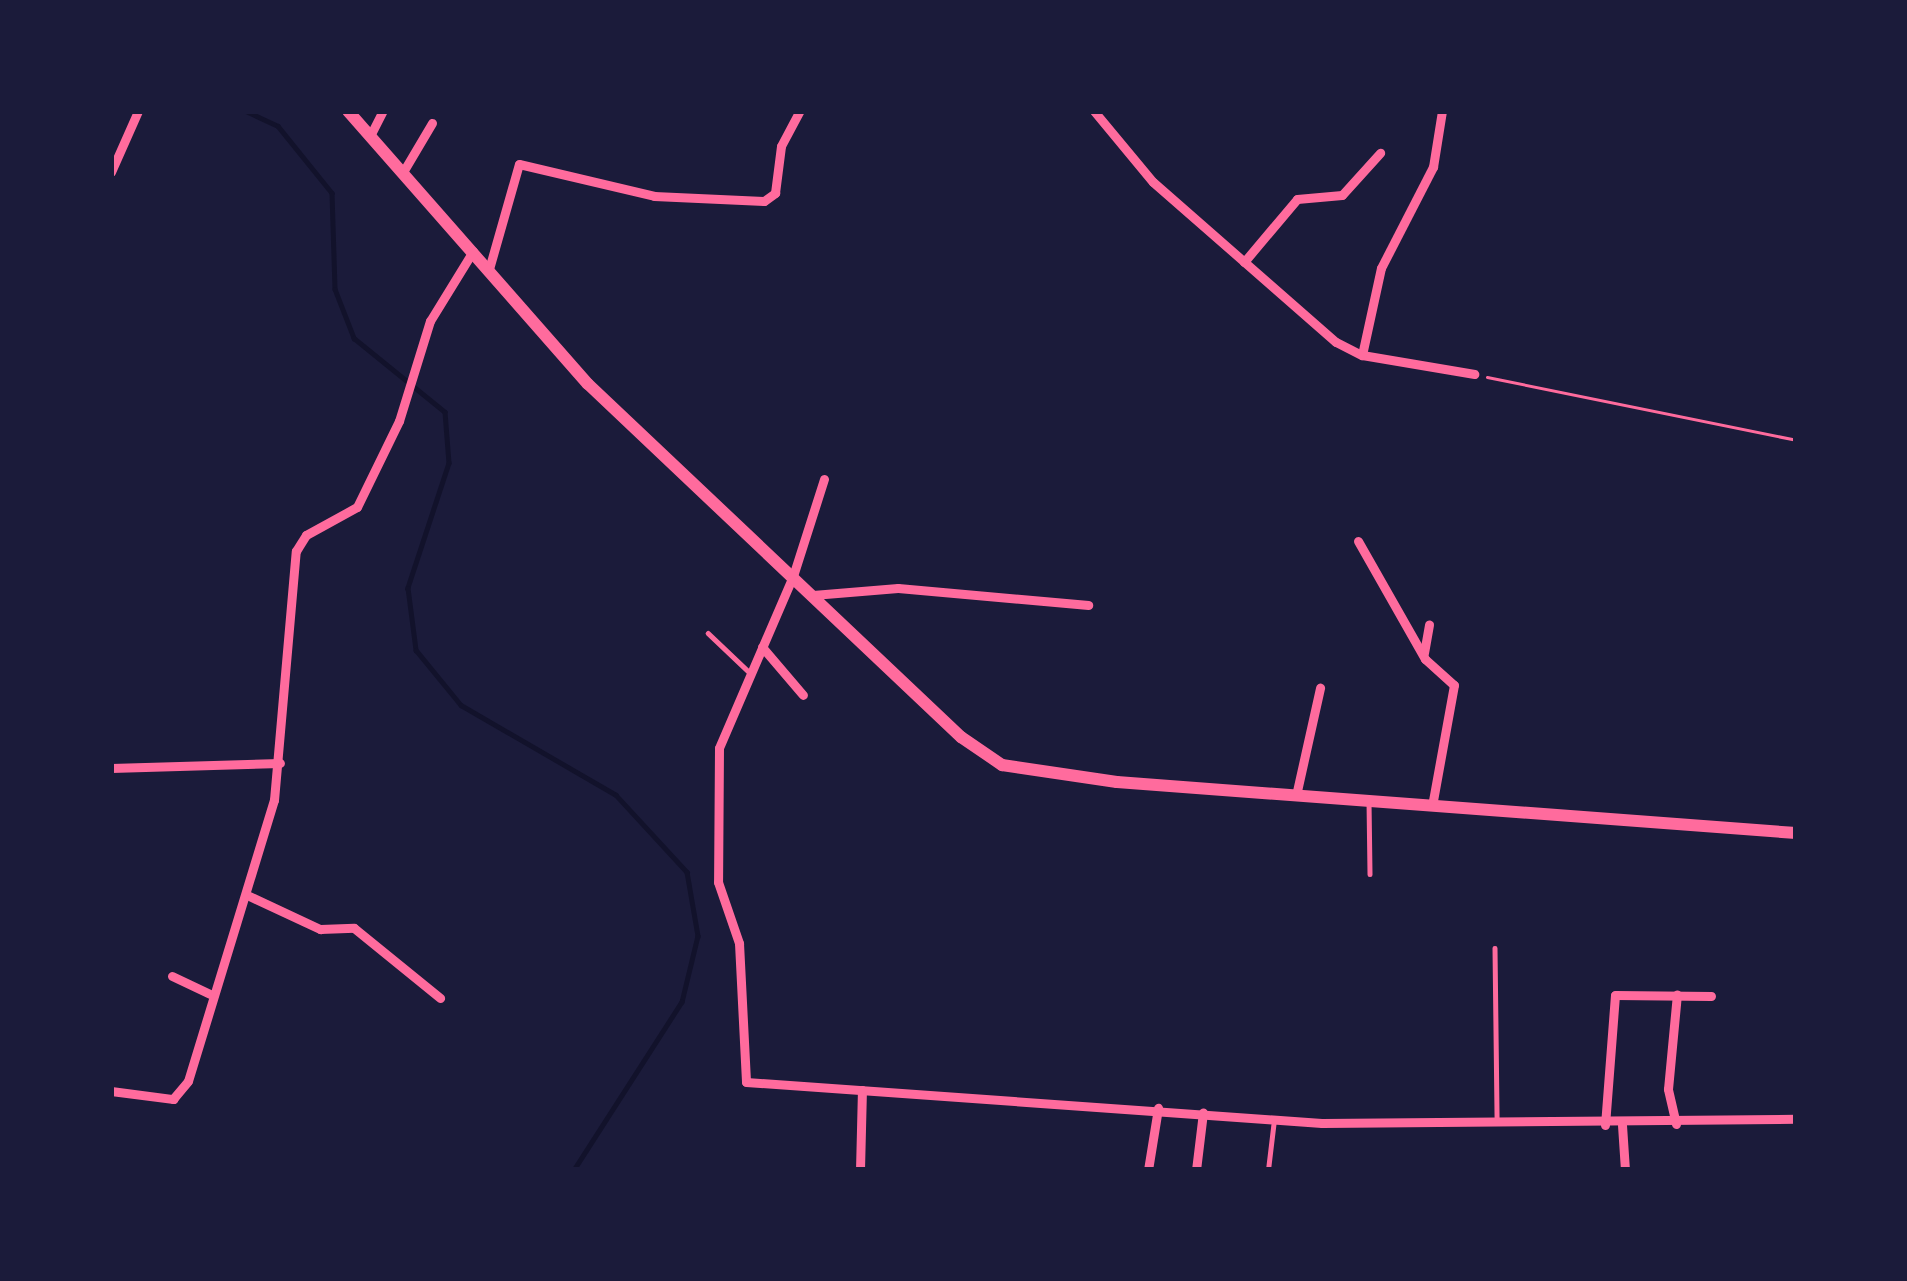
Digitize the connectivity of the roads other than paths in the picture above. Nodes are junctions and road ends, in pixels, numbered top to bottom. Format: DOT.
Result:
graph roads {
  1 [pos="138,111"];
  2 [pos="348,111"];
  3 [pos="383,111"];
  4 [pos="800,111"];
  5 [pos="1094,111"];
  6 [pos="1442,111"];
  7 [pos="432,123"];
  8 [pos="370,136"];
  9 [pos="1380,153"];
  10 [pos="111,172"];
  11 [pos="403,172"];
  12 [pos="473,251"];
  13 [pos="1244,262"];
  14 [pos="488,269"];
  15 [pos="1362,355"];
  16 [pos="1474,374"];
  17 [pos="824,478"];
  18 [pos="1358,541"];
  19 [pos="793,576"];
  20 [pos="813,595"];
  21 [pos="1088,605"];
  22 [pos="1429,624"];
  23 [pos="708,633"];
  24 [pos="762,647"];
  25 [pos="1425,659"];
  26 [pos="752,675"];
  27 [pos="1320,688"];
  28 [pos="803,695"];
  29 [pos="280,763"];
  30 [pos="111,768"];
  31 [pos="1297,791"];
  32 [pos="1369,796"];
  33 [pos="1433,800"];
  34 [pos="1796,833"];
  35 [pos="1370,874"];
  36 [pos="247,895"];
  37 [pos="1495,948"];
  38 [pos="172,976"];
  39 [pos="210,994"];
  40 [pos="1677,994"];
  41 [pos="1711,996"];
  42 [pos="440,998"];
  43 [pos="862,1090"];
  44 [pos="111,1091"];
  45 [pos="1158,1108"];
  46 [pos="1203,1112"];
  47 [pos="1796,1119"];
  48 [pos="1274,1120"];
  49 [pos="1497,1123"];
  50 [pos="1676,1124"];
  51 [pos="1605,1125"];
  52 [pos="1622,1125"];
  53 [pos="860,1170"];
  54 [pos="1148,1170"];
  55 [pos="1196,1170"];
  56 [pos="1268,1170"];
  57 [pos="1625,1170"];
  1 -- 10 [label="street"];
  2 -- 8 [label="main road"];
  3 -- 8 [label="street"];
  4 -- 14 [label="street"];
  5 -- 13 [label="street"];
  6 -- 15 [label="street"];
  7 -- 11 [label="street"];
  8 -- 11 [label="main road"];
  9 -- 13 [label="street"];
  11 -- 12 [label="main road"];
  12 -- 14 [label="main road"];
  12 -- 29 [label="street"];
  13 -- 15 [label="street"];
  14 -- 19 [label="main road"];
  15 -- 16 [label="street"];
  17 -- 19 [label="street"];
  18 -- 25 [label="street"];
  19 -- 20 [label="main road"];
  19 -- 24 [label="street"];
  20 -- 21 [label="street"];
  20 -- 31 [label="main road"];
  22 -- 25 [label="street"];
  23 -- 26 [label="lane"];
  24 -- 26 [label="street"];
  24 -- 28 [label="street"];
  25 -- 33 [label="street"];
  26 -- 43 [label="street"];
  27 -- 31 [label="street"];
  29 -- 30 [label="street"];
  29 -- 36 [label="street"];
  31 -- 32 [label="main road"];
  32 -- 33 [label="main road"];
  32 -- 35 [label="lane"];
  33 -- 34 [label="main road"];
  36 -- 39 [label="street"];
  36 -- 42 [label="street"];
  37 -- 49 [label="lane"];
  38 -- 39 [label="street"];
  39 -- 44 [label="street"];
  40 -- 41 [label="street"];
  40 -- 50 [label="street"];
  40 -- 51 [label="street"];
  43 -- 45 [label="street"];
  43 -- 53 [label="street"];
  45 -- 46 [label="street"];
  45 -- 54 [label="street"];
  46 -- 48 [label="street"];
  46 -- 55 [label="street"];
  47 -- 50 [label="street"];
  48 -- 49 [label="street"];
  48 -- 56 [label="lane"];
  49 -- 51 [label="street"];
  50 -- 52 [label="street"];
  51 -- 52 [label="street"];
  52 -- 57 [label="street"];
}
